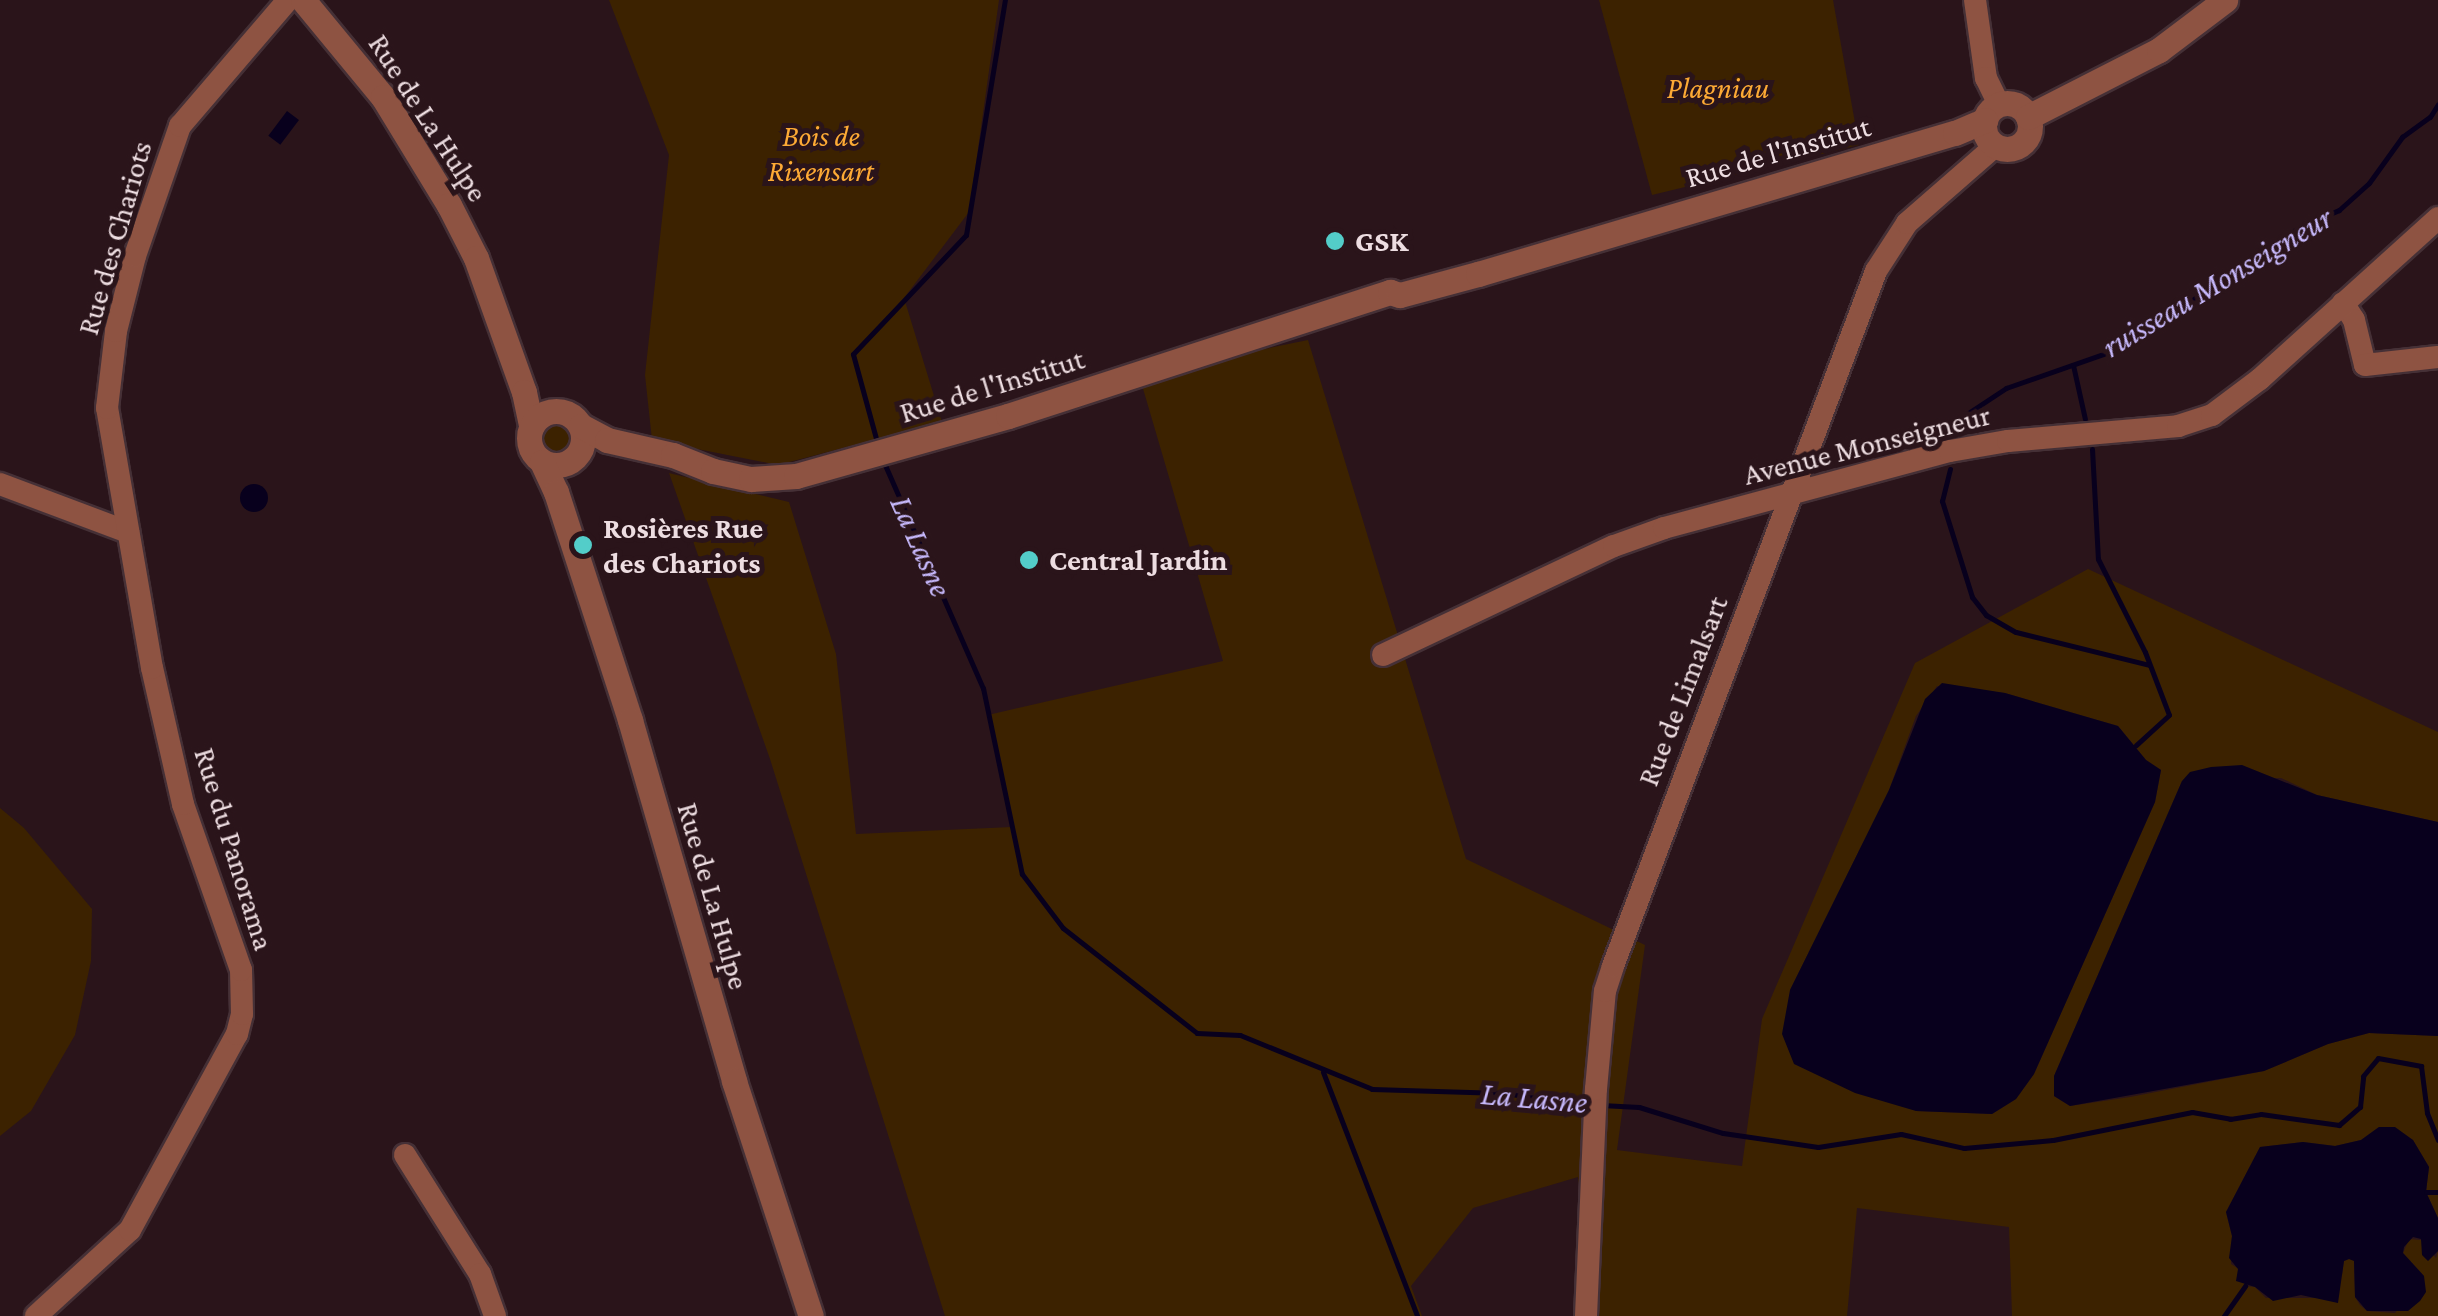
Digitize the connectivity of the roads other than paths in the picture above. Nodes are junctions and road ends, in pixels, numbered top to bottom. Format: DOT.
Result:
graph roads {
  1 [pos="288,0"];
  2 [pos="303,0"];
  3 [pos="1975,0"];
  4 [pos="2225,0"];
  5 [pos="1992,112"];
  6 [pos="2028,117"];
  7 [pos="1994,147"];
  8 [pos="2438,218"];
  9 [pos="2343,303"];
  10 [pos="2438,358"];
  11 [pos="541,418"];
  12 [pos="580,426"];
  13 [pos="607,440"];
  14 [pos="574,458"];
  15 [pos="542,462"];
  16 [pos="0,484"];
  17 [pos="556,492"];
  18 [pos="1788,494"];
  19 [pos="128,532"];
  20 [pos="1383,656"];
  21 [pos="405,1155"];
  22 [pos="36,1316"];
  23 [pos="495,1316"];
  24 [pos="811,1316"];
  25 [pos="1586,1316"];
  1 -- 19 [label="street, Rue des Chariots"];
  2 -- 11 [label="street, Rue de La Hulpe"];
  3 -- 5 [label="street"];
  4 -- 6 [label="street"];
  5 -- 6 [label="street"];
  5 -- 7 [label="street"];
  5 -- 13 [label="street, Rue de l'Institut"];
  6 -- 7 [label="street"];
  7 -- 18 [label="street, Rue de Limalsart"];
  8 -- 9 [label="street, Avenue Monseigneur"];
  9 -- 10 [label="street"];
  9 -- 18 [label="street, Avenue Monseigneur"];
  11 -- 12 [label="street"];
  11 -- 15 [label="street"];
  12 -- 13 [label="street, Rue de l'Institut"];
  12 -- 14 [label="street"];
  13 -- 14 [label="street"];
  14 -- 15 [label="street"];
  14 -- 17 [label="street"];
  15 -- 17 [label="street, Rue de La Hulpe"];
  16 -- 19 [label="street"];
  17 -- 24 [label="street, Rue de La Hulpe"];
  18 -- 20 [label="street, Avenue Monseigneur"];
  18 -- 25 [label="street, Rue de Limalsart"];
  19 -- 22 [label="street, Rue du Panorama"];
  21 -- 23 [label="street"];
}
